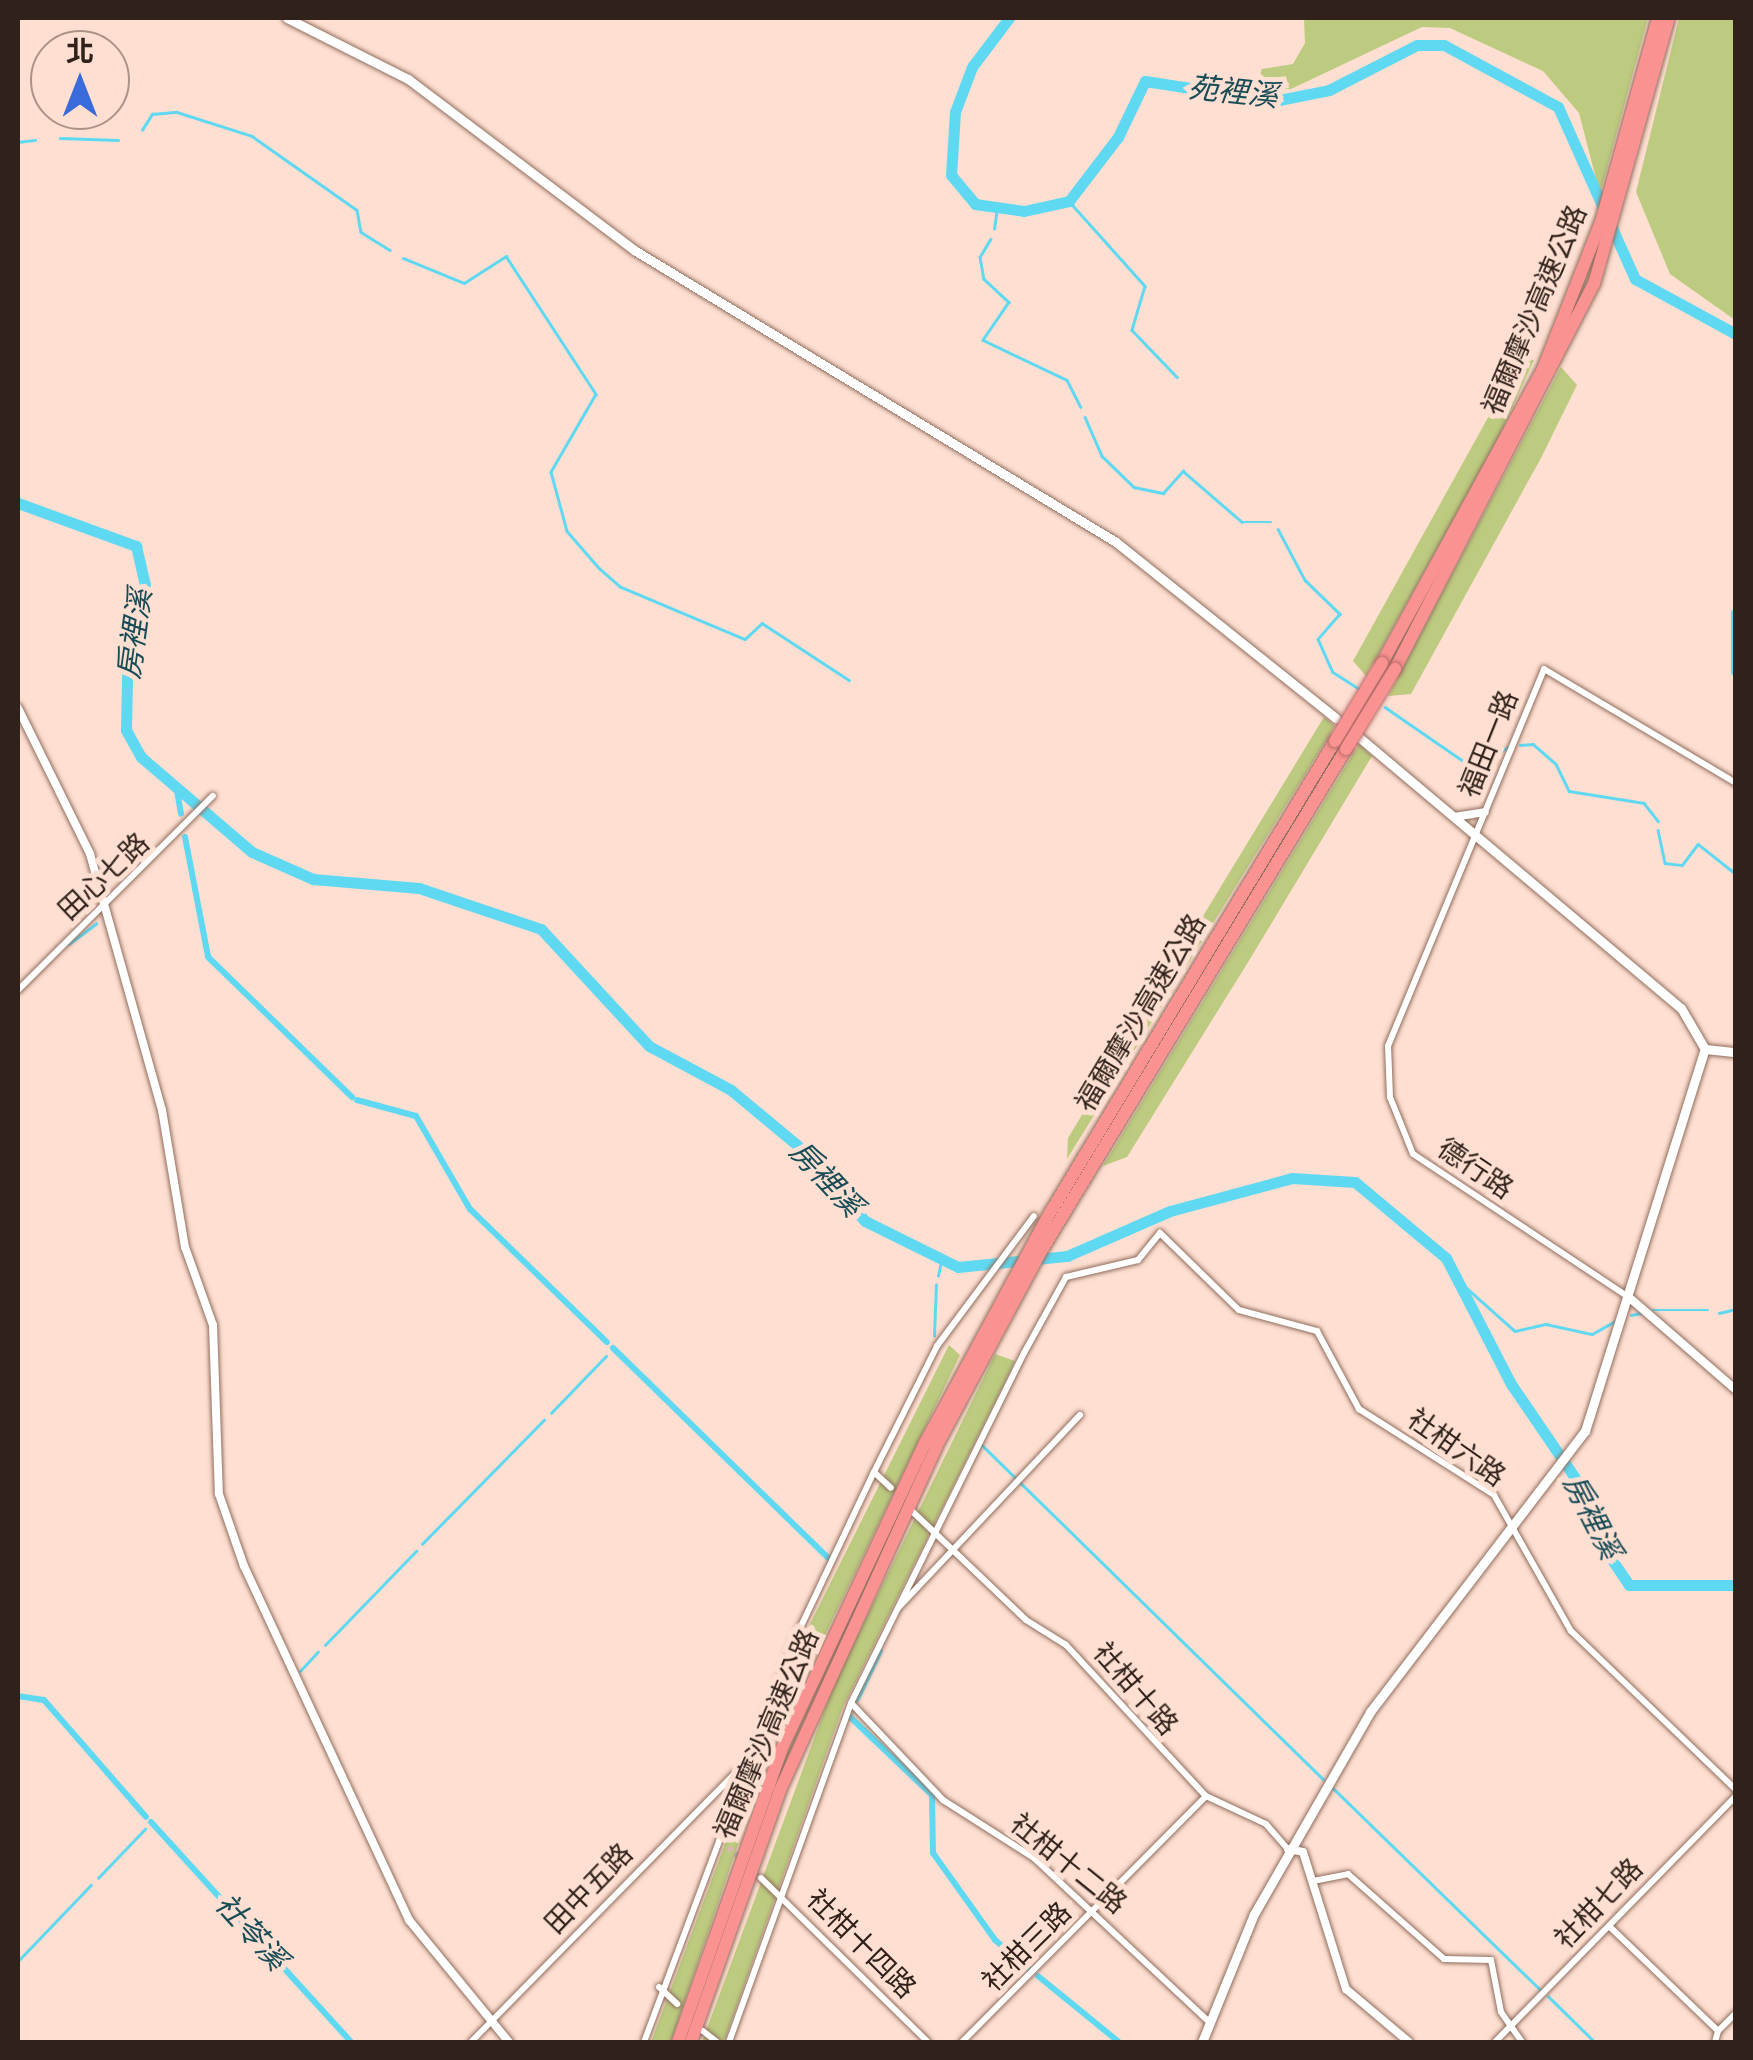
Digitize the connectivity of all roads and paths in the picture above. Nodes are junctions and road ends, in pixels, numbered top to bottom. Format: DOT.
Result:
graph roads {
  1 [pos="287,18"];
  2 [pos="1658,18"];
  3 [pos="1669,18"];
  4 [pos="1633,135"];
  5 [pos="18,708"];
  6 [pos="1336,718"];
  7 [pos="1360,738"];
  8 [pos="1736,783"];
  9 [pos="212,797"];
  10 [pos="1485,812"];
  11 [pos="1454,817"];
  12 [pos="1475,836"];
  13 [pos="100,916"];
  14 [pos="18,990"];
  15 [pos="1705,1049"];
  16 [pos="1736,1056"];
  17 [pos="1034,1216"];
  18 [pos="1631,1299"];
  19 [pos="984,1346"];
  20 [pos="1736,1390"];
  21 [pos="1080,1415"];
  22 [pos="874,1472"];
  23 [pos="891,1488"];
  24 [pos="913,1512"];
  25 [pos="935,1524"];
  26 [pos="1511,1526"];
  27 [pos="952,1548"];
  28 [pos="892,1616"];
  29 [pos="851,1703"];
  30 [pos="740,1767"];
  31 [pos="1736,1793"];
  32 [pos="1206,1796"];
  33 [pos="1288,1850"];
  34 [pos="761,1878"];
  35 [pos="1313,1881"];
  36 [pos="778,1894"];
  37 [pos="1091,1915"];
  38 [pos="1609,1926"];
  39 [pos="659,1986"];
  40 [pos="677,2004"];
  41 [pos="1736,2014"];
  42 [pos="1208,2022"];
  43 [pos="490,2023"];
  44 [pos="1512,2026"];
  45 [pos="703,2031"];
  46 [pos="1718,2031"];
  47 [pos="471,2042"];
  48 [pos="508,2042"];
  49 [pos="644,2042"];
  50 [pos="678,2042"];
  51 [pos="692,2042"];
  52 [pos="717,2042"];
  53 [pos="729,2042"];
  54 [pos="928,2042"];
  55 [pos="962,2042"];
  56 [pos="1202,2042"];
  57 [pos="1409,2042"];
  58 [pos="1495,2042"];
  59 [pos="1522,2042"];
  60 [pos="1715,2042"];
  1 -- 6 [label="main road"];
  2 -- 4 [label="highway, 福爾摩沙高速公路"];
  3 -- 4 [label="highway, 福爾摩沙高速公路"];
  4 -- 19 [label="highway, 福爾摩沙高速公路, bridge"];
  5 -- 13 [label="street"];
  7 -- 11 [label="main road"];
  8 -- 10 [label="street, 福田一路"];
  9 -- 13 [label="street, 田心七路"];
  10 -- 11 [label="street"];
  10 -- 12 [label="street, 福田一路"];
  11 -- 12 [label="main road"];
  12 -- 15 [label="main road"];
  12 -- 18 [label="street, 德行路"];
  13 -- 14 [label="street, 田心七路"];
  13 -- 43 [label="street"];
  15 -- 16 [label="main road"];
  15 -- 18 [label="main road"];
  17 -- 22 [label="street"];
  18 -- 20 [label="street, 德行路"];
  18 -- 26 [label="main road"];
  19 -- 50 [label="highway, 福爾摩沙高速公路"];
  19 -- 51 [label="highway, 福爾摩沙高速公路"];
  21 -- 27 [label="street"];
  22 -- 23 [label="street"];
  22 -- 30 [label="street"];
  24 -- 25 [label="street"];
  25 -- 26 [label="street, 社柑六路"];
  25 -- 27 [label="street, 社柑十路"];
  25 -- 28 [label="street"];
  26 -- 31 [label="street, 社柑六路"];
  26 -- 33 [label="main road"];
  27 -- 28 [label="street"];
  27 -- 32 [label="street, 社柑十路"];
  28 -- 29 [label="street"];
  29 -- 36 [label="street"];
  29 -- 37 [label="street, 社柑十二路"];
  30 -- 39 [label="street"];
  30 -- 43 [label="street, 田中五路"];
  31 -- 38 [label="street, 社柑七路"];
  32 -- 33 [label="street, 社柑十路"];
  32 -- 37 [label="street, 社柑三路"];
  33 -- 35 [label="street"];
  33 -- 42 [label="main road"];
  34 -- 36 [label="street, 社柑十四路"];
  35 -- 44 [label="street"];
  35 -- 57 [label="street"];
  36 -- 53 [label="street"];
  36 -- 54 [label="street, 社柑十四路"];
  37 -- 42 [label="street, 社柑十二路"];
  37 -- 55 [label="street, 社柑三路"];
  38 -- 44 [label="street, 社柑七路"];
  38 -- 46 [label="street"];
  39 -- 40 [label="street"];
  39 -- 49 [label="street"];
  41 -- 46 [label="street"];
  42 -- 56 [label="main road"];
  43 -- 47 [label="street, 田中五路"];
  43 -- 48 [label="street"];
  44 -- 58 [label="street, 社柑七路"];
  44 -- 59 [label="street"];
  45 -- 52 [label="street"];
  46 -- 60 [label="street"];
}
